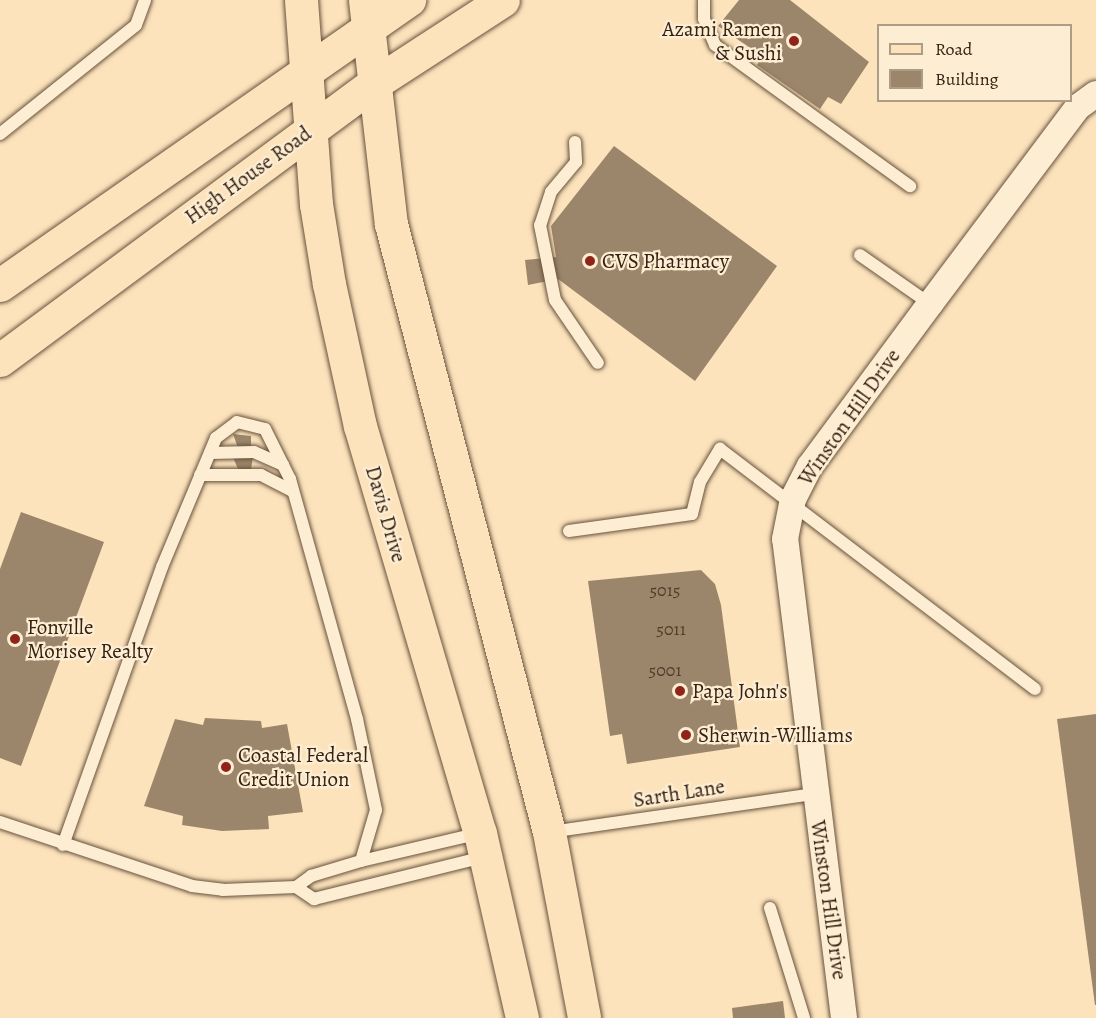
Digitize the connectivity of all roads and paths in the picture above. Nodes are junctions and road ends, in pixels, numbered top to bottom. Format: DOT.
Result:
graph roads {
  1 [pos="145,0"];
  2 [pos="301,0"];
  3 [pos="409,0"];
  4 [pos="503,0"];
  5 [pos="704,0"];
  6 [pos="366,14"];
  7 [pos="304,72"];
  8 [pos="372,85"];
  9 [pos="1096,94"];
  10 [pos="310,130"];
  11 [pos="0,134"];
  12 [pos="575,142"];
  13 [pos="910,186"];
  14 [pos="860,255"];
  15 [pos="0,285"];
  16 [pos="930,304"];
  17 [pos="0,360"];
  18 [pos="598,363"];
  19 [pos="210,453"];
  20 [pos="283,465"];
  21 [pos="200,475"];
  22 [pos="293,491"];
  23 [pos="793,499"];
  24 [pos="568,531"];
  25 [pos="1035,688"];
  26 [pos="815,794"];
  27 [pos="0,822"];
  28 [pos="549,832"];
  29 [pos="63,845"];
  30 [pos="483,845"];
  31 [pos="361,861"];
  32 [pos="296,887"];
  33 [pos="770,908"];
  34 [pos="522,1018"];
  35 [pos="584,1018"];
  36 [pos="804,1018"];
  37 [pos="844,1018"];
  1 -- 11 [label="lane"];
  2 -- 7 [label="main road, Davis Drive"];
  3 -- 6 [label="main road"];
  4 -- 8 [label="main road, High House Road"];
  5 -- 13 [label="lane"];
  6 -- 7 [label="main road"];
  6 -- 8 [label="main road"];
  7 -- 10 [label="main road, Davis Drive"];
  7 -- 15 [label="main road"];
  8 -- 10 [label="main road, High House Road"];
  8 -- 28 [label="main road"];
  9 -- 16 [label="street, Winston Hill Drive"];
  10 -- 17 [label="main road, High House Road"];
  10 -- 30 [label="main road, Davis Drive"];
  12 -- 18 [label="lane"];
  14 -- 16 [label="lane"];
  16 -- 23 [label="street, Winston Hill Drive"];
  19 -- 20 [label="lane"];
  19 -- 20 [label="lane"];
  19 -- 21 [label="lane"];
  20 -- 22 [label="lane"];
  21 -- 22 [label="lane"];
  21 -- 29 [label="lane"];
  22 -- 31 [label="lane"];
  23 -- 24 [label="lane"];
  23 -- 25 [label="lane"];
  23 -- 26 [label="street, Winston Hill Drive"];
  26 -- 28 [label="lane, Sarth Lane"];
  26 -- 37 [label="street, Winston Hill Drive"];
  27 -- 29 [label="lane"];
  28 -- 35 [label="main road"];
  29 -- 32 [label="lane"];
  30 -- 31 [label="lane"];
  30 -- 32 [label="lane"];
  30 -- 34 [label="main road, Davis Drive"];
  31 -- 32 [label="lane"];
  33 -- 36 [label="lane"];
}
